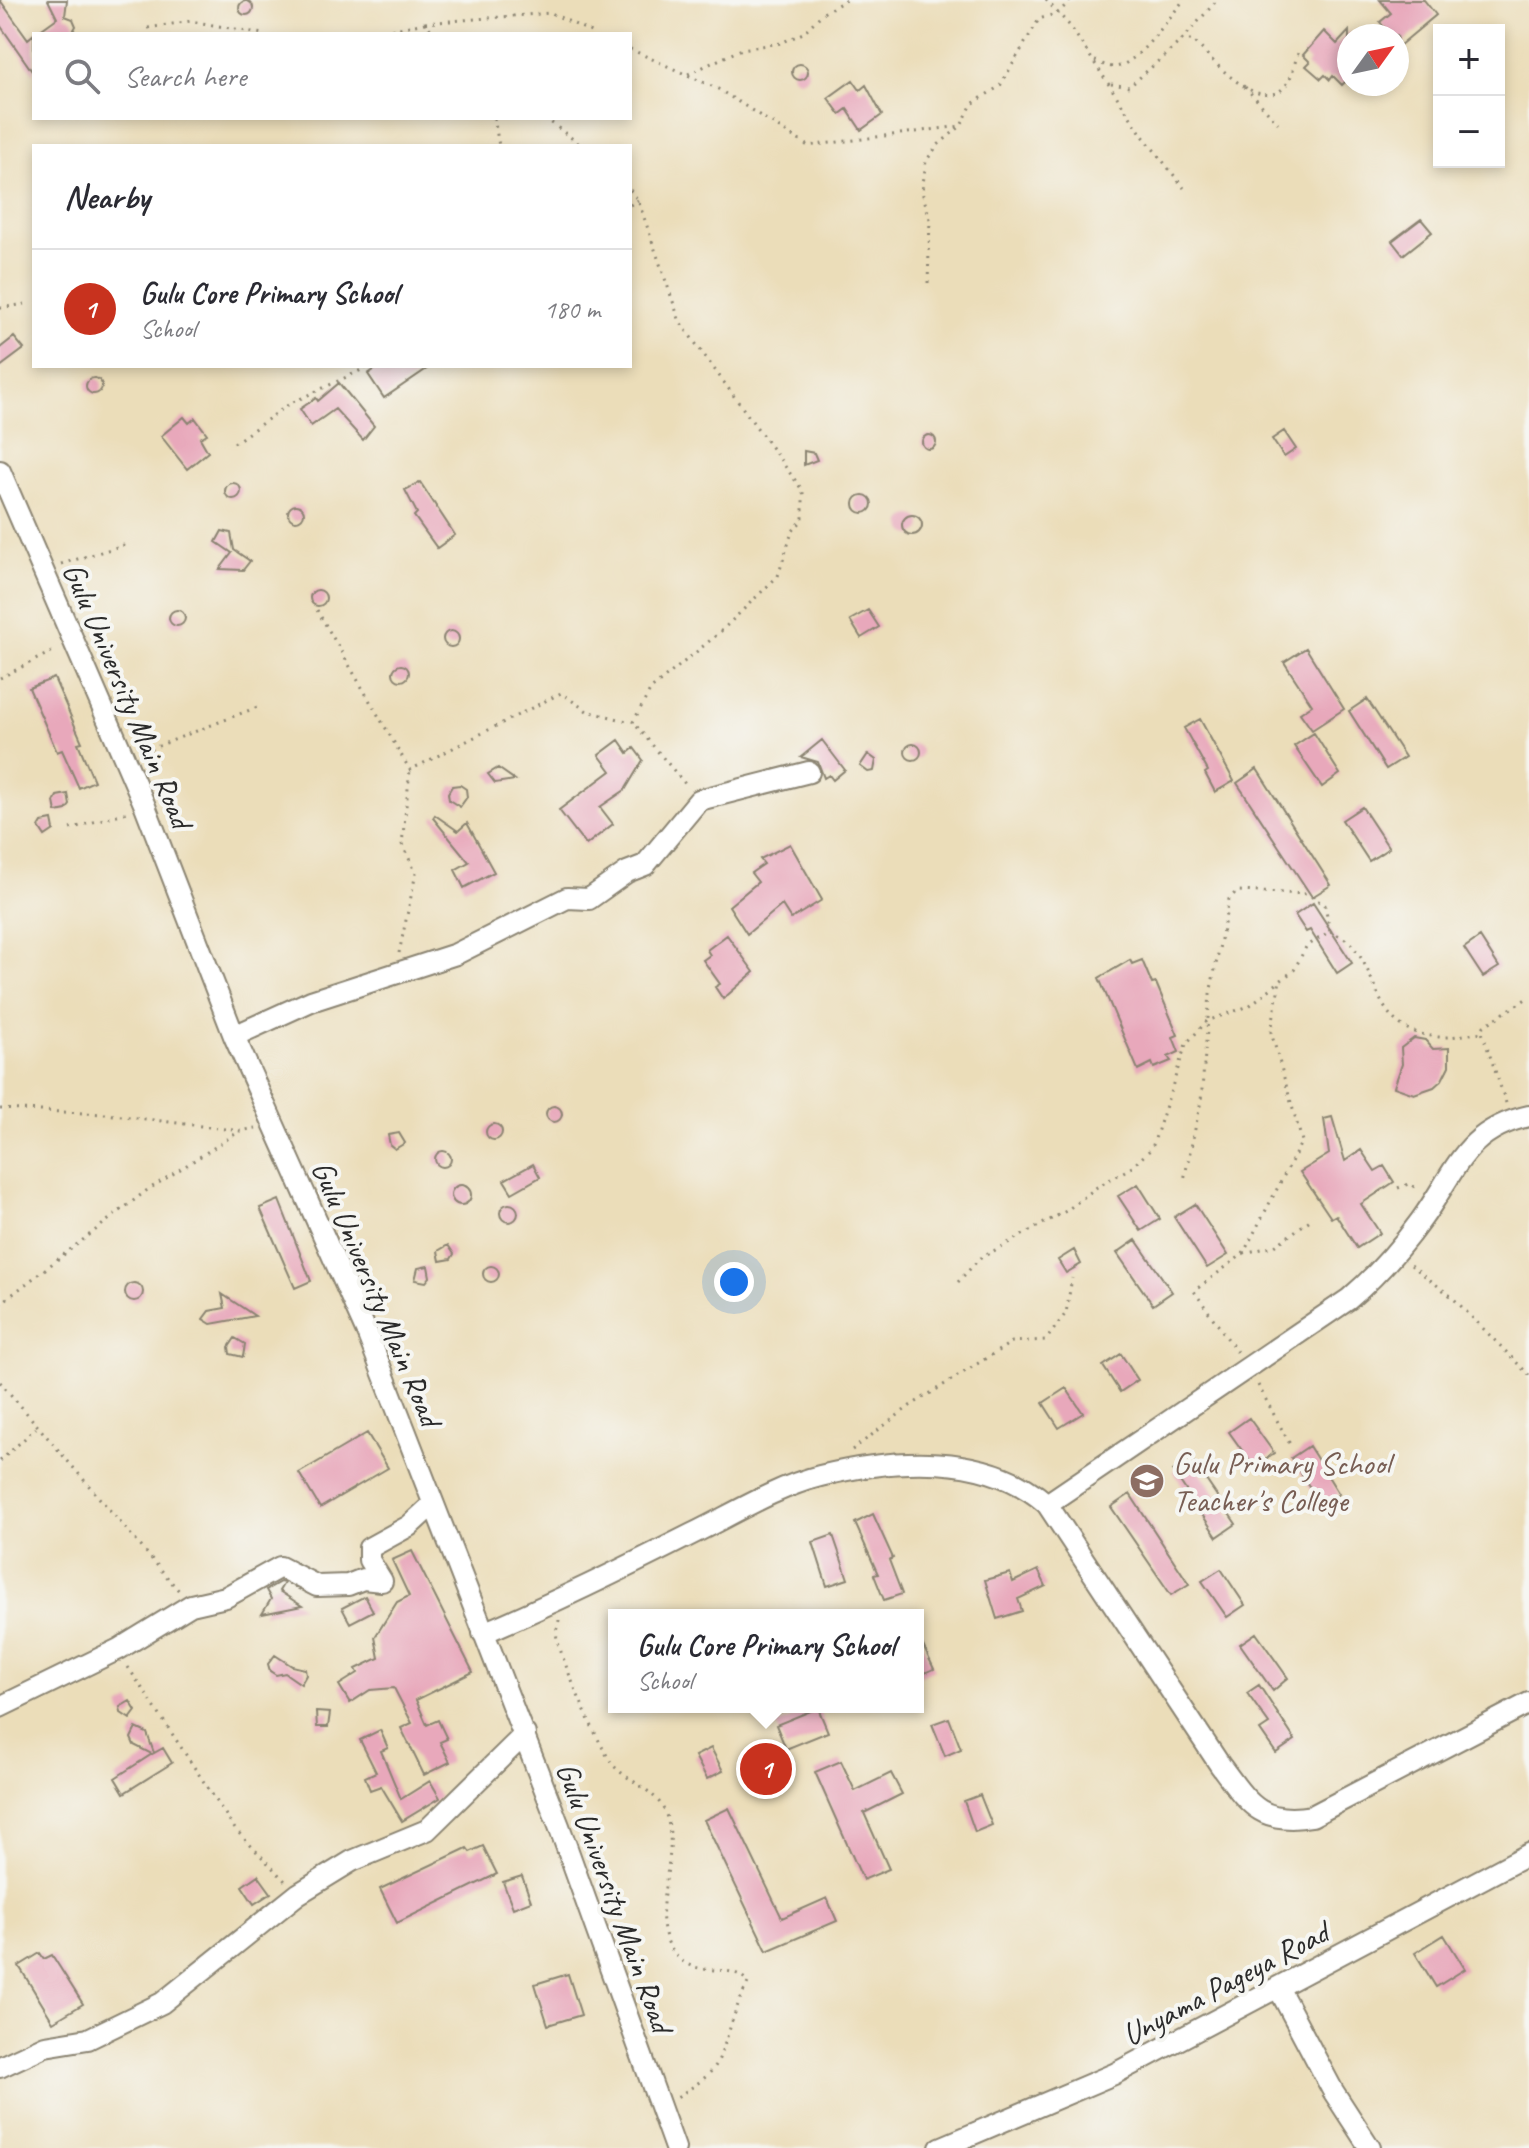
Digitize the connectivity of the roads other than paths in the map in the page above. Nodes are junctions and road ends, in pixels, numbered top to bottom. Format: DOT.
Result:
graph roads {
  1 [pos="0,471"];
  2 [pos="809,772"];
  3 [pos="234,1036"];
  4 [pos="1521,1117"];
  5 [pos="433,1504"];
  6 [pos="1047,1504"];
  7 [pos="483,1633"];
  8 [pos="1529,1703"];
  9 [pos="0,1707"];
  10 [pos="525,1734"];
  11 [pos="1529,1854"];
  12 [pos="1279,1989"];
  13 [pos="0,2067"];
  14 [pos="675,2148"];
  15 [pos="940,2148"];
  16 [pos="1370,2148"];
  1 -- 3 [label="street, Gulu University Main Road"];
  2 -- 3 [label="street"];
  3 -- 5 [label="street, Gulu University Main Road"];
  4 -- 6 [label="street"];
  5 -- 7 [label="street, Gulu University Main Road"];
  5 -- 9 [label="street"];
  6 -- 7 [label="street"];
  6 -- 8 [label="street"];
  7 -- 10 [label="street, Gulu University Main Road"];
  10 -- 13 [label="street"];
  10 -- 14 [label="street, Gulu University Main Road"];
  11 -- 12 [label="street, Unyama Pageya Road"];
  12 -- 15 [label="street, Unyama Pageya Road"];
  12 -- 16 [label="street"];
}
